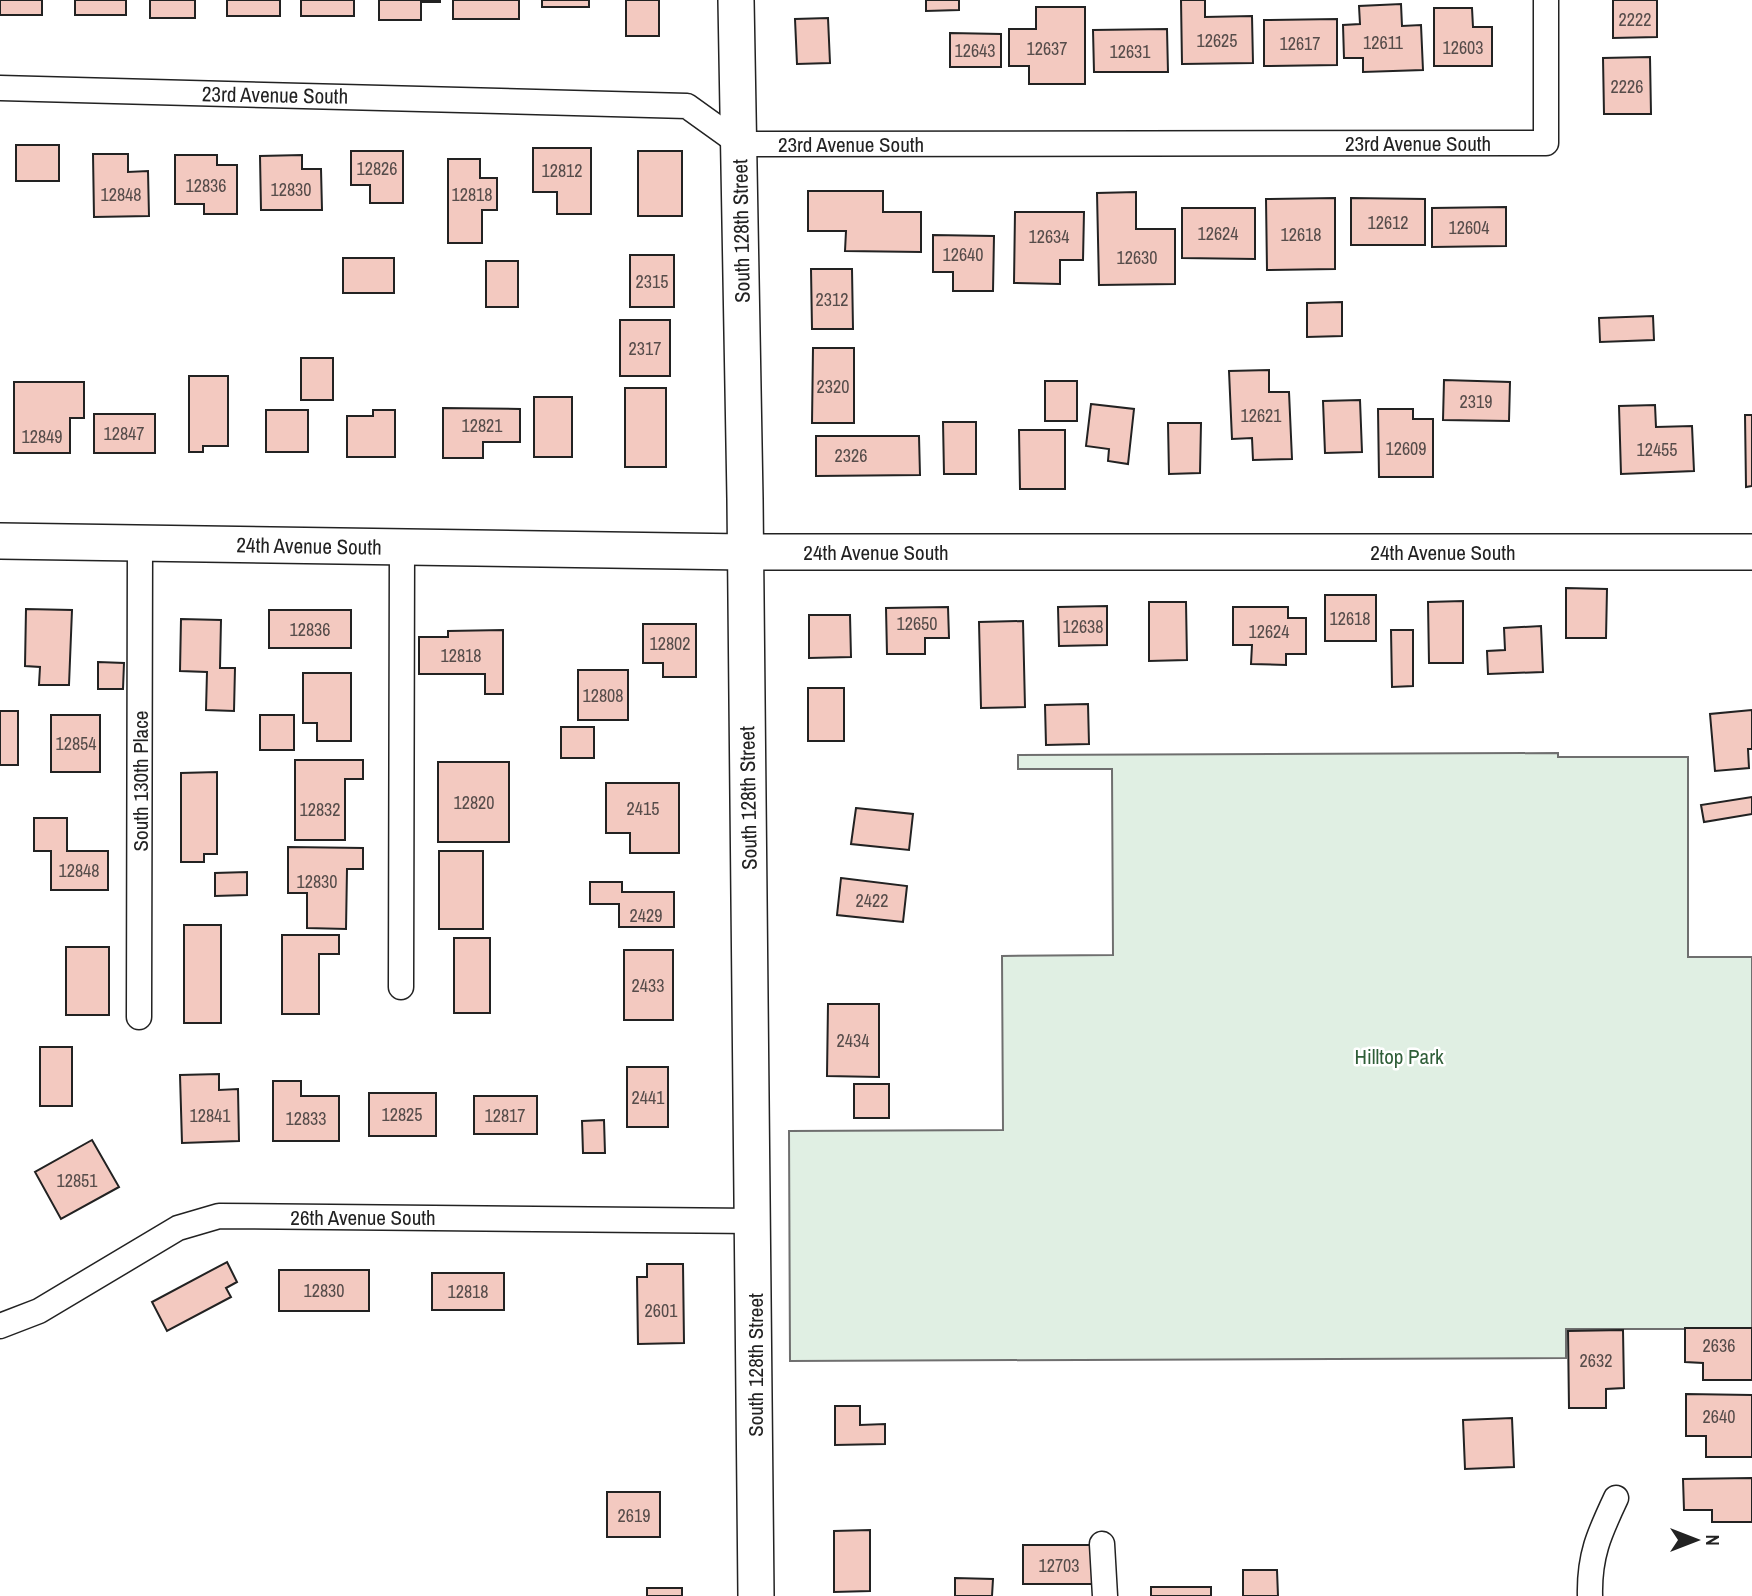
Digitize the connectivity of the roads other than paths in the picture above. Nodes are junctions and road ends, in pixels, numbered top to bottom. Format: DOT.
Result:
graph roads {
  1 [pos="736,0"];
  2 [pos="1546,0"];
  3 [pos="0,88"];
  4 [pos="740,144"];
  5 [pos="0,541"];
  6 [pos="140,544"];
  7 [pos="402,547"];
  8 [pos="745,551"];
  9 [pos="1752,552"];
  10 [pos="401,987"];
  11 [pos="139,1017"];
  12 [pos="754,1221"];
  13 [pos="0,1326"];
  14 [pos="1616,1498"];
  15 [pos="1101,1544"];
  16 [pos="756,1596"];
  17 [pos="1105,1596"];
  18 [pos="1590,1596"];
  1 -- 4 [label="street, South 128th Street"];
  2 -- 4 [label="street, 23rd Avenue South"];
  3 -- 4 [label="street, 23rd Avenue South"];
  4 -- 8 [label="street, South 128th Street"];
  5 -- 6 [label="street, 24th Avenue South"];
  6 -- 7 [label="street, 24th Avenue South"];
  6 -- 11 [label="street, South 130th Place"];
  7 -- 8 [label="street, 24th Avenue South"];
  7 -- 10 [label="street"];
  8 -- 9 [label="street, 24th Avenue South"];
  8 -- 12 [label="street, South 128th Street"];
  12 -- 13 [label="street, 26th Avenue South"];
  12 -- 16 [label="street, South 128th Street"];
  14 -- 18 [label="street"];
  15 -- 17 [label="street"];
}
